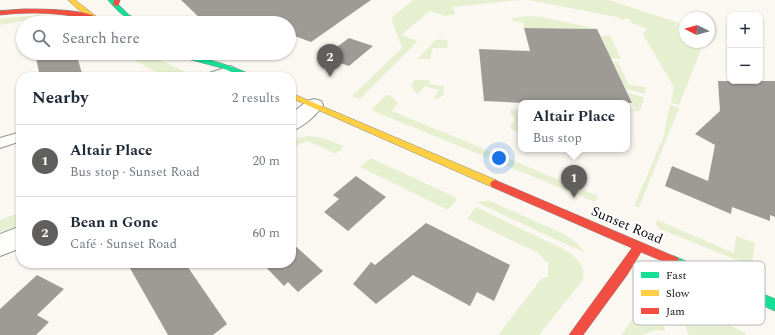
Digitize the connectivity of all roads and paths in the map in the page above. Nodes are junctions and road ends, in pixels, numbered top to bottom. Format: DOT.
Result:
graph roads {
  1 [pos="71,0"];
  2 [pos="49,1"];
  3 [pos="115,2"];
  4 [pos="0,9"];
  5 [pos="0,13"];
  6 [pos="87,16"];
  7 [pos="92,16"];
  8 [pos="128,16"];
  9 [pos="199,60"];
  10 [pos="218,60"];
  11 [pos="228,67"];
  12 [pos="218,72"];
  13 [pos="239,72"];
  14 [pos="296,97"];
  15 [pos="314,105"];
  16 [pos="296,120"];
  17 [pos="16,138"];
  18 [pos="0,143"];
  19 [pos="16,239"];
  20 [pos="0,245"];
  21 [pos="639,246"];
  22 [pos="674,261"];
  23 [pos="765,301"];
  24 [pos="775,305"];
  25 [pos="575,335"];
  1 -- 7 [label="main road"];
  2 -- 4 [label="main road"];
  3 -- 8 [label="main road"];
  5 -- 6 [label="main road"];
  9 -- 11 [label="main road"];
  10 -- 11 [label="main road"];
  11 -- 12 [label="lane"];
  11 -- 13 [label="main road"];
  14 -- 15 [label="main road, Sunset Road"];
  15 -- 16 [label="street"];
  15 -- 21 [label="main road, Sunset Road"];
  17 -- 18 [label="lane"];
  19 -- 20 [label="street"];
  21 -- 22 [label="main road, Sunset Road"];
  21 -- 25 [label="main road"];
  23 -- 24 [label="main road, Sunset Road"];
}
